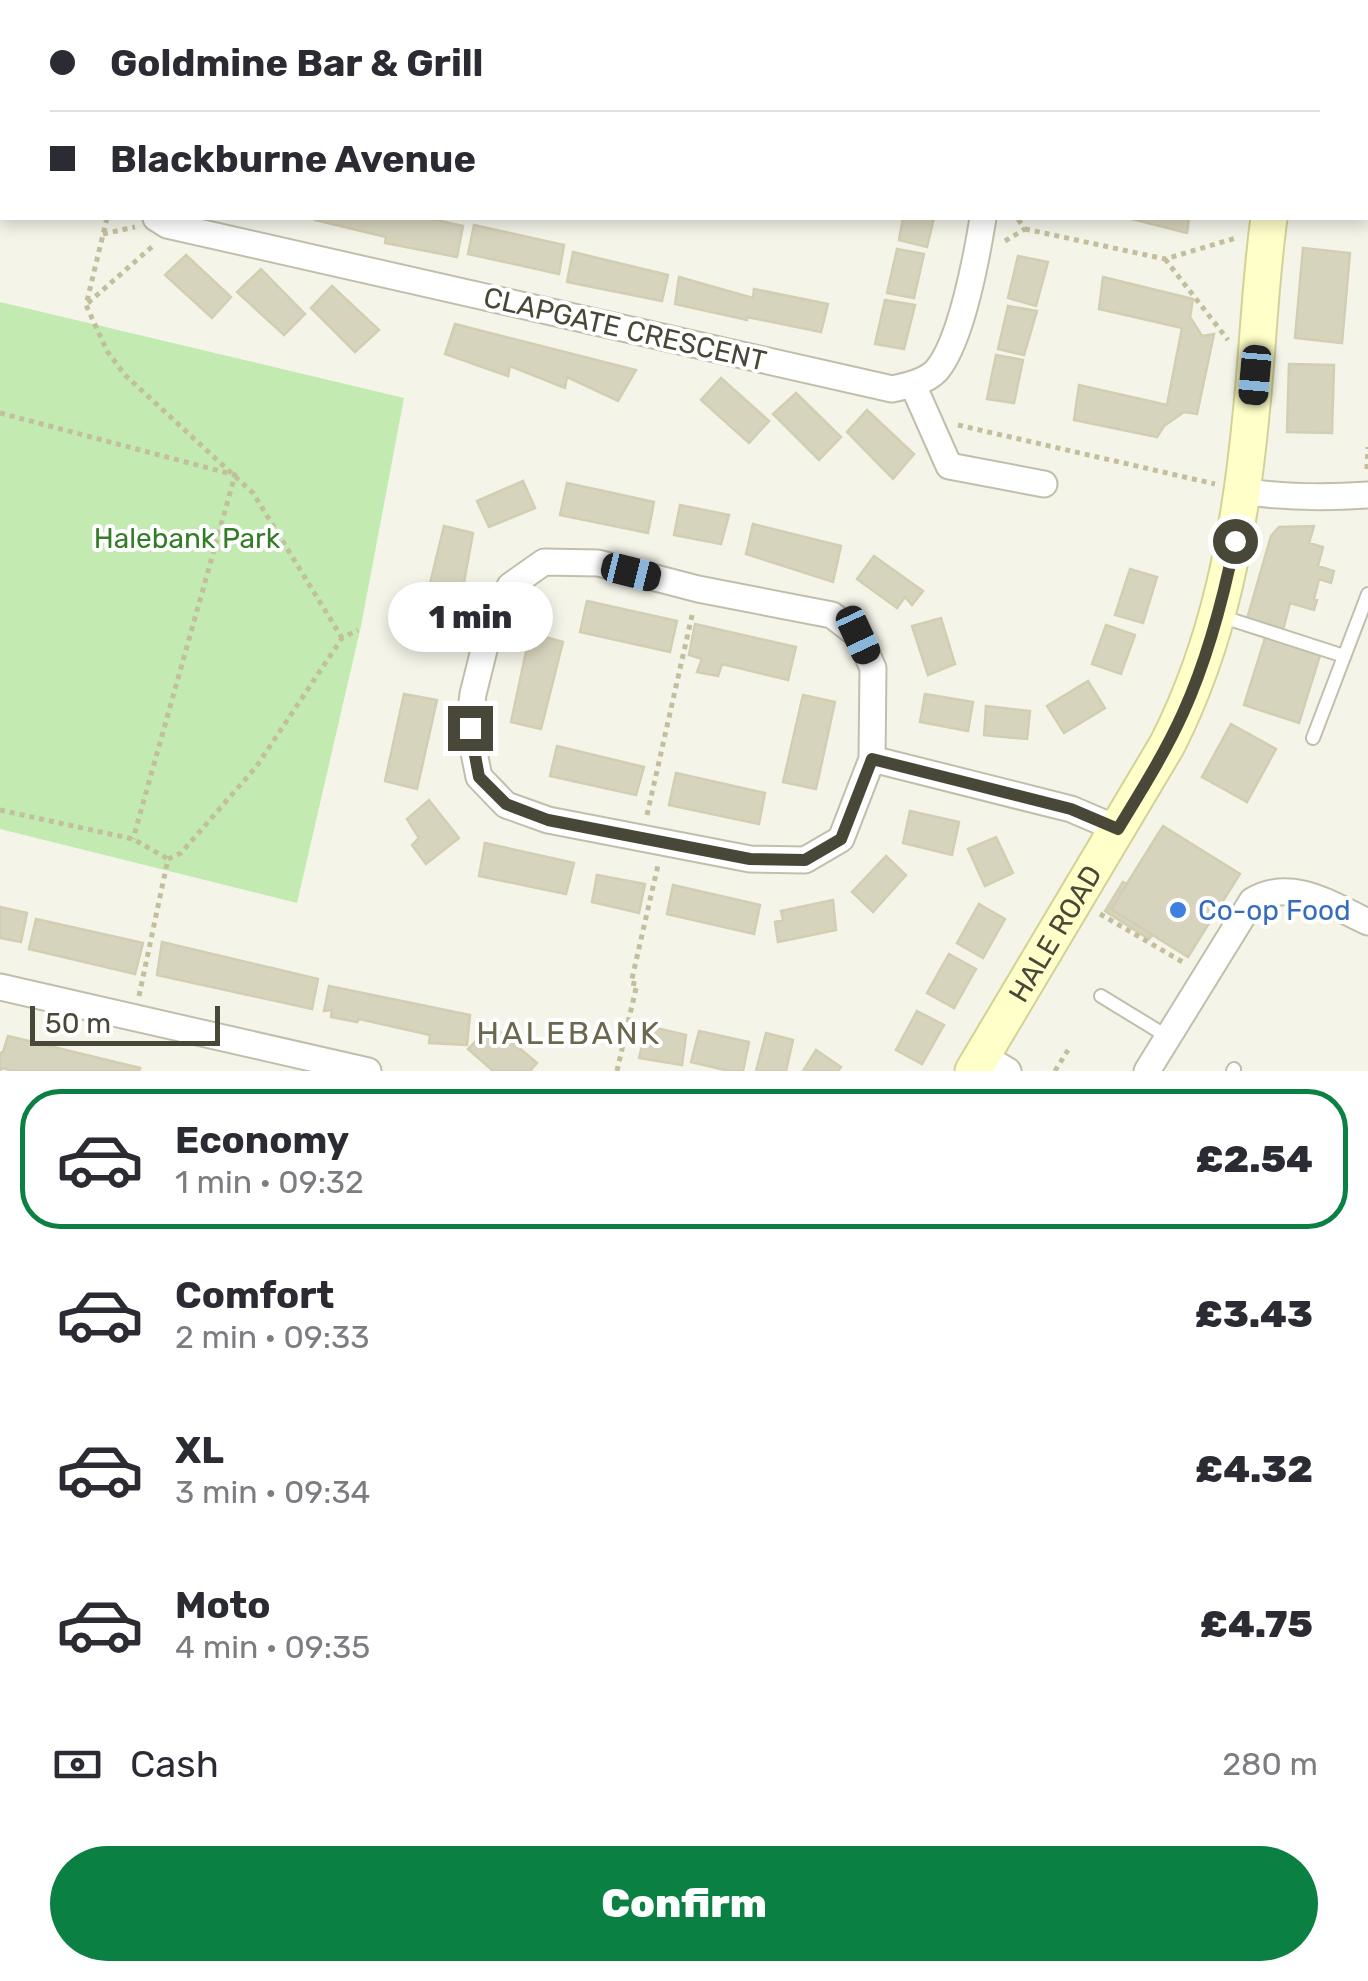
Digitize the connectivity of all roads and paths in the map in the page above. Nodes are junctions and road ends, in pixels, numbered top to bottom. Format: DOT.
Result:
graph roads {
  1 [pos="107,220"];
  2 [pos="983,220"];
  3 [pos="153,223"];
  4 [pos="1269,223"];
  5 [pos="1026,229"];
  6 [pos="104,234"];
  7 [pos="1165,259"];
  8 [pos="86,306"];
  9 [pos="1255,375"];
  10 [pos="913,385"];
  11 [pos="0,413"];
  12 [pos="928,418"];
  13 [pos="235,475"];
  14 [pos="1044,484"];
  15 [pos="1243,488"];
  16 [pos="1368,495"];
  17 [pos="698,588"];
  18 [pos="1368,594"];
  19 [pos="1218,615"];
  20 [pos="358,630"];
  21 [pos="342,638"];
  22 [pos="1344,656"];
  23 [pos="1314,738"];
  24 [pos="872,759"];
  25 [pos="0,810"];
  26 [pos="1118,829"];
  27 [pos="133,839"];
  28 [pos="652,839"];
  29 [pos="168,858"];
  30 [pos="1093,910"];
  31 [pos="1368,922"];
  32 [pos="1206,976"];
  33 [pos="0,987"];
  34 [pos="1102,996"];
  35 [pos="134,1019"];
  36 [pos="1168,1037"];
  37 [pos="1068,1050"];
  38 [pos="988,1066"];
  39 [pos="368,1071"];
  40 [pos="617,1071"];
  41 [pos="1055,1071"];
  42 [pos="1148,1071"];
  1 -- 6 [label="path"];
  2 -- 10 [label="street"];
  3 -- 6 [label="path"];
  3 -- 8 [label="path"];
  3 -- 10 [label="street, CLAPGATE CRESCENT"];
  4 -- 7 [label="path"];
  4 -- 9 [label="street, HALE ROAD"];
  5 -- 7 [label="path"];
  6 -- 8 [label="path"];
  7 -- 9 [label="path"];
  8 -- 13 [label="path"];
  9 -- 15 [label="street, HALE ROAD"];
  10 -- 12 [label="street"];
  11 -- 13 [label="path"];
  12 -- 14 [label="street"];
  12 -- 15 [label="path"];
  13 -- 21 [label="path"];
  13 -- 27 [label="path"];
  15 -- 16 [label="street"];
  15 -- 19 [label="street, HALE ROAD"];
  17 -- 24 [label="street"];
  17 -- 28 [label="path"];
  17 -- 28 [label="street"];
  18 -- 22 [label="lane"];
  19 -- 22 [label="lane"];
  19 -- 26 [label="street, HALE ROAD"];
  20 -- 21 [label="path"];
  21 -- 29 [label="path"];
  22 -- 23 [label="lane"];
  24 -- 26 [label="street"];
  24 -- 28 [label="street"];
  25 -- 27 [label="path"];
  26 -- 38 [label="street, HALE ROAD"];
  27 -- 29 [label="path"];
  28 -- 40 [label="path"];
  29 -- 35 [label="path"];
  30 -- 32 [label="path"];
  31 -- 32 [label="street"];
  32 -- 36 [label="street"];
  33 -- 35 [label="street"];
  34 -- 36 [label="lane"];
  35 -- 39 [label="street"];
  36 -- 42 [label="street"];
  37 -- 41 [label="path"];
}
